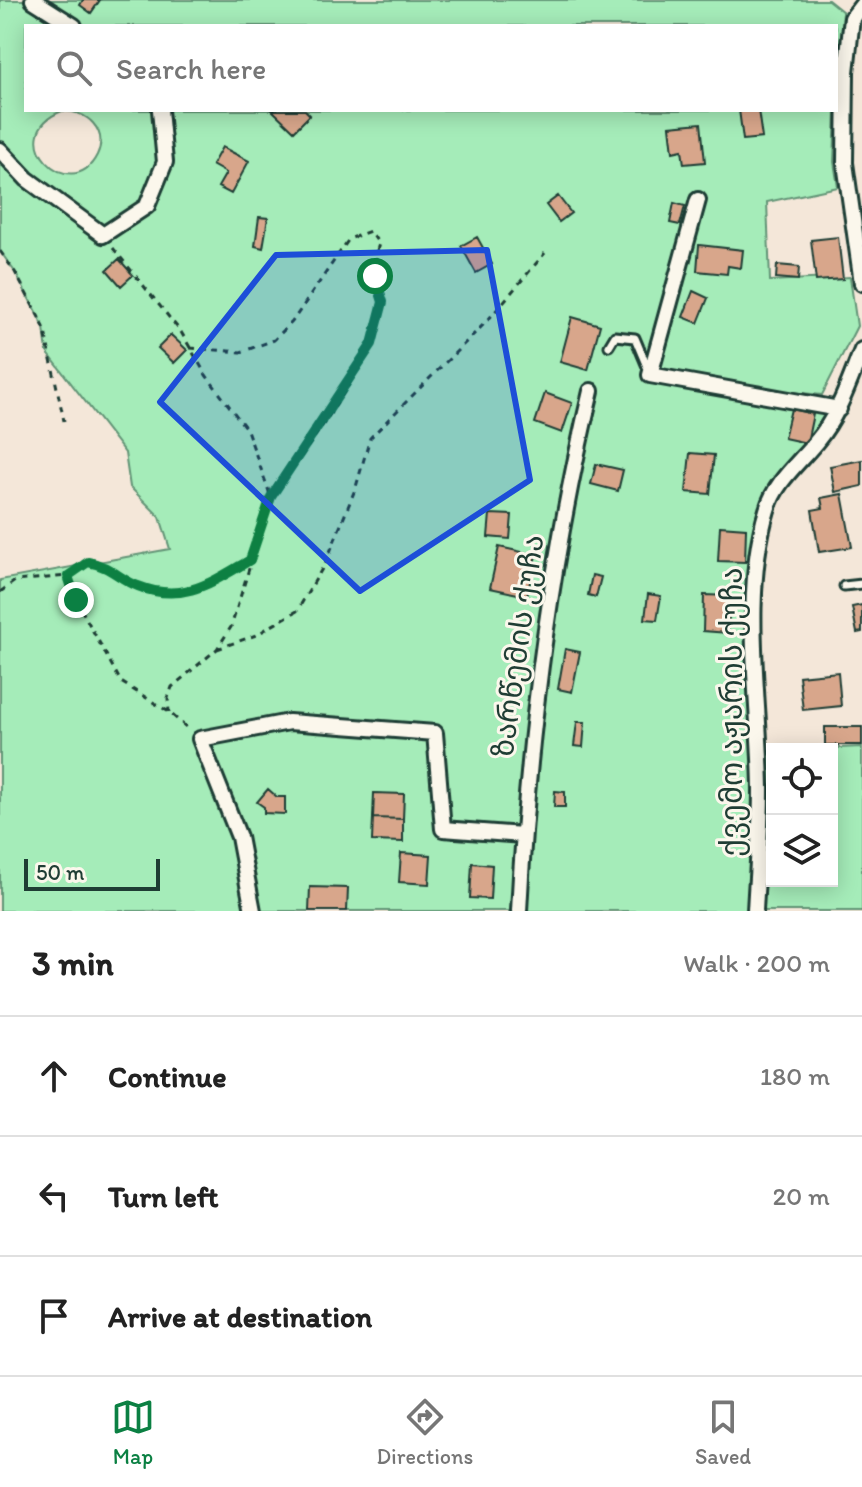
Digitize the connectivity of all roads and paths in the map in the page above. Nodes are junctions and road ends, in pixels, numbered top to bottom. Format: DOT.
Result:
graph roads {
  1 [pos="33,0"];
  2 [pos="862,5"];
  3 [pos="71,24"];
  4 [pos="160,112"];
  5 [pos="0,150"];
  6 [pos="698,200"];
  7 [pos="103,235"];
  8 [pos="0,251"];
  9 [pos="545,253"];
  10 [pos="862,283"];
  11 [pos="609,346"];
  12 [pos="190,348"];
  13 [pos="862,350"];
  14 [pos="650,375"];
  15 [pos="591,391"];
  16 [pos="839,409"];
  17 [pos="64,421"];
  18 [pos="271,497"];
  19 [pos="250,560"];
  20 [pos="68,576"];
  21 [pos="862,584"];
  22 [pos="844,586"];
  23 [pos="0,592"];
  24 [pos="217,649"];
  25 [pos="169,712"];
  26 [pos="200,739"];
  27 [pos="523,835"];
  28 [pos="253,911"];
  29 [pos="519,911"];
  30 [pos="755,911"];
  1 -- 3 [label="street"];
  2 -- 10 [label="street"];
  4 -- 7 [label="street"];
  5 -- 7 [label="street"];
  6 -- 14 [label="street"];
  7 -- 12 [label="path"];
  8 -- 17 [label="path"];
  9 -- 24 [label="path"];
  11 -- 14 [label="lane"];
  12 -- 18 [label="path"];
  12 -- 18 [label="path"];
  13 -- 16 [label="street, ქვემო აჟარის ქუჩა"];
  14 -- 16 [label="street"];
  15 -- 27 [label="street, ზარწემის ქუჩა"];
  16 -- 30 [label="street, ქვემო აჟარის ქუჩა"];
  18 -- 19 [label="path"];
  19 -- 20 [label="path"];
  19 -- 24 [label="path"];
  20 -- 23 [label="path"];
  20 -- 25 [label="path"];
  21 -- 22 [label="lane"];
  24 -- 25 [label="path"];
  25 -- 26 [label="path"];
  26 -- 27 [label="street"];
  26 -- 28 [label="street"];
  27 -- 29 [label="street, ზარწემის ქუჩა"];
}
